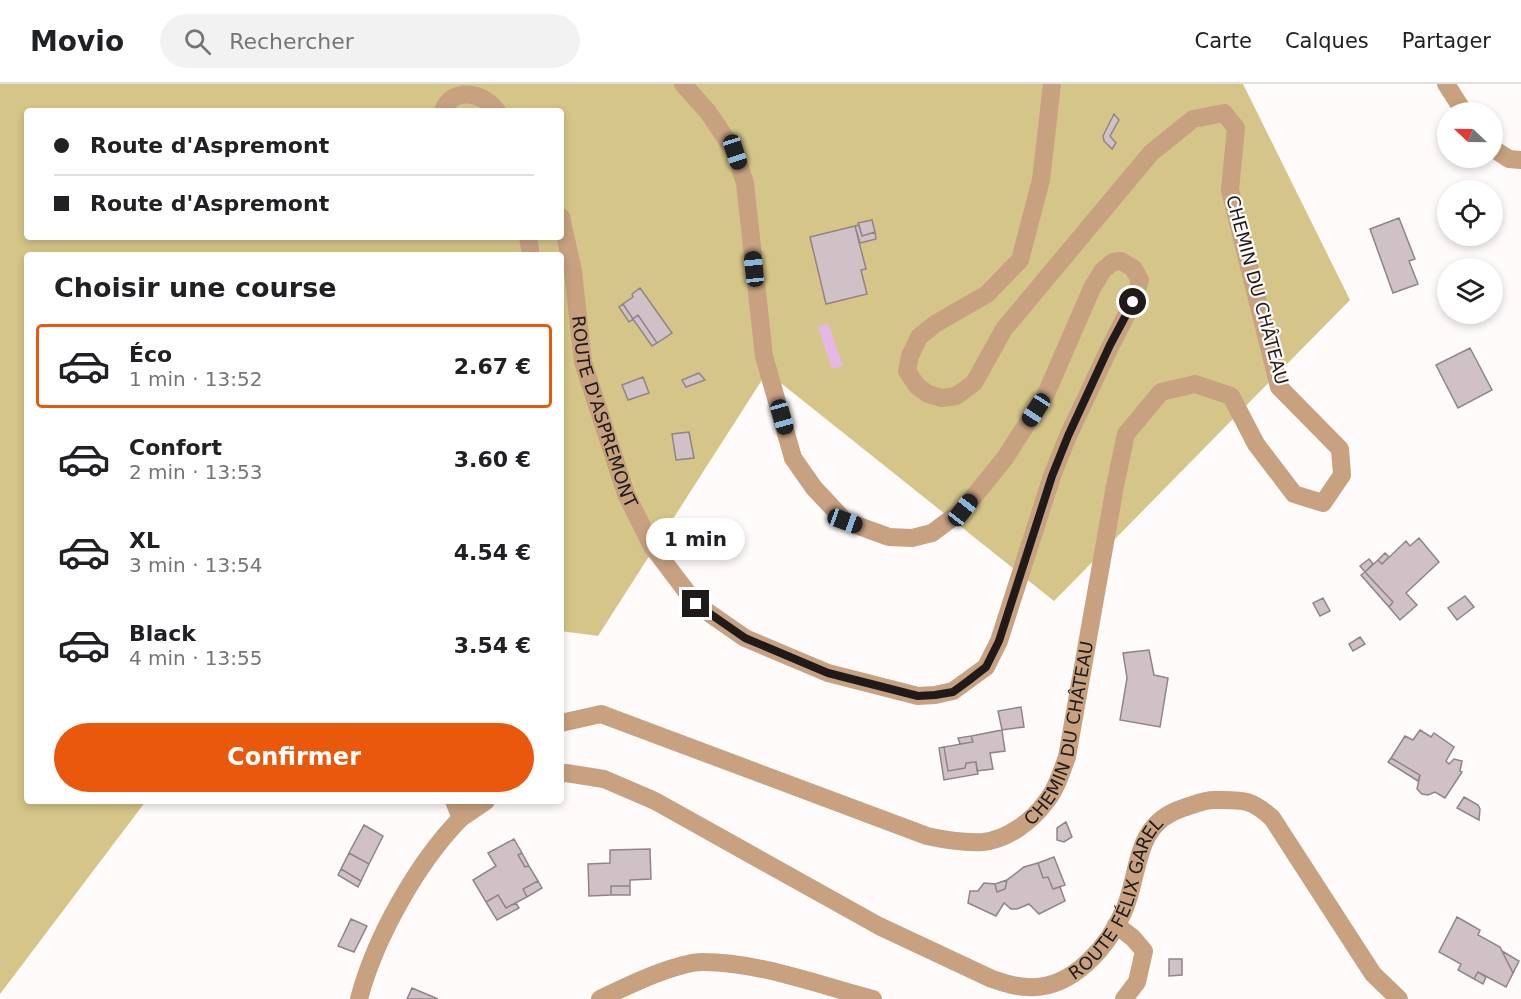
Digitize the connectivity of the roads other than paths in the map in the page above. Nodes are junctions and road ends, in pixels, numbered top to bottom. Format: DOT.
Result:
graph roads {
  1 [pos="683,84"];
  2 [pos="1052,84"];
  3 [pos="1446,84"];
  4 [pos="1458,102"];
  5 [pos="444,108"];
  6 [pos="495,108"];
  7 [pos="1503,155"];
  8 [pos="1521,160"];
  9 [pos="564,230"];
  10 [pos="564,722"];
  11 [pos="564,773"];
  12 [pos="455,804"];
  13 [pos="482,804"];
  14 [pos="461,818"];
  15 [pos="1116,925"];
  16 [pos="358,999"];
  17 [pos="600,999"];
  18 [pos="873,999"];
  19 [pos="1124,999"];
  20 [pos="1399,999"];
  1 -- 9 [label="street, ROUTE D'ASPREMONT"];
  2 -- 10 [label="street, CHEMIN DU CHÂTEAU"];
  3 -- 4 [label="street"];
  5 -- 6 [label="street"];
  7 -- 8 [label="street"];
  11 -- 15 [label="street, ROUTE FÉLIX GAREL"];
  12 -- 14 [label="street"];
  13 -- 14 [label="street"];
  14 -- 16 [label="street"];
  15 -- 19 [label="street"];
  15 -- 20 [label="street, ROUTE FÉLIX GAREL"];
  17 -- 18 [label="street"];
}
